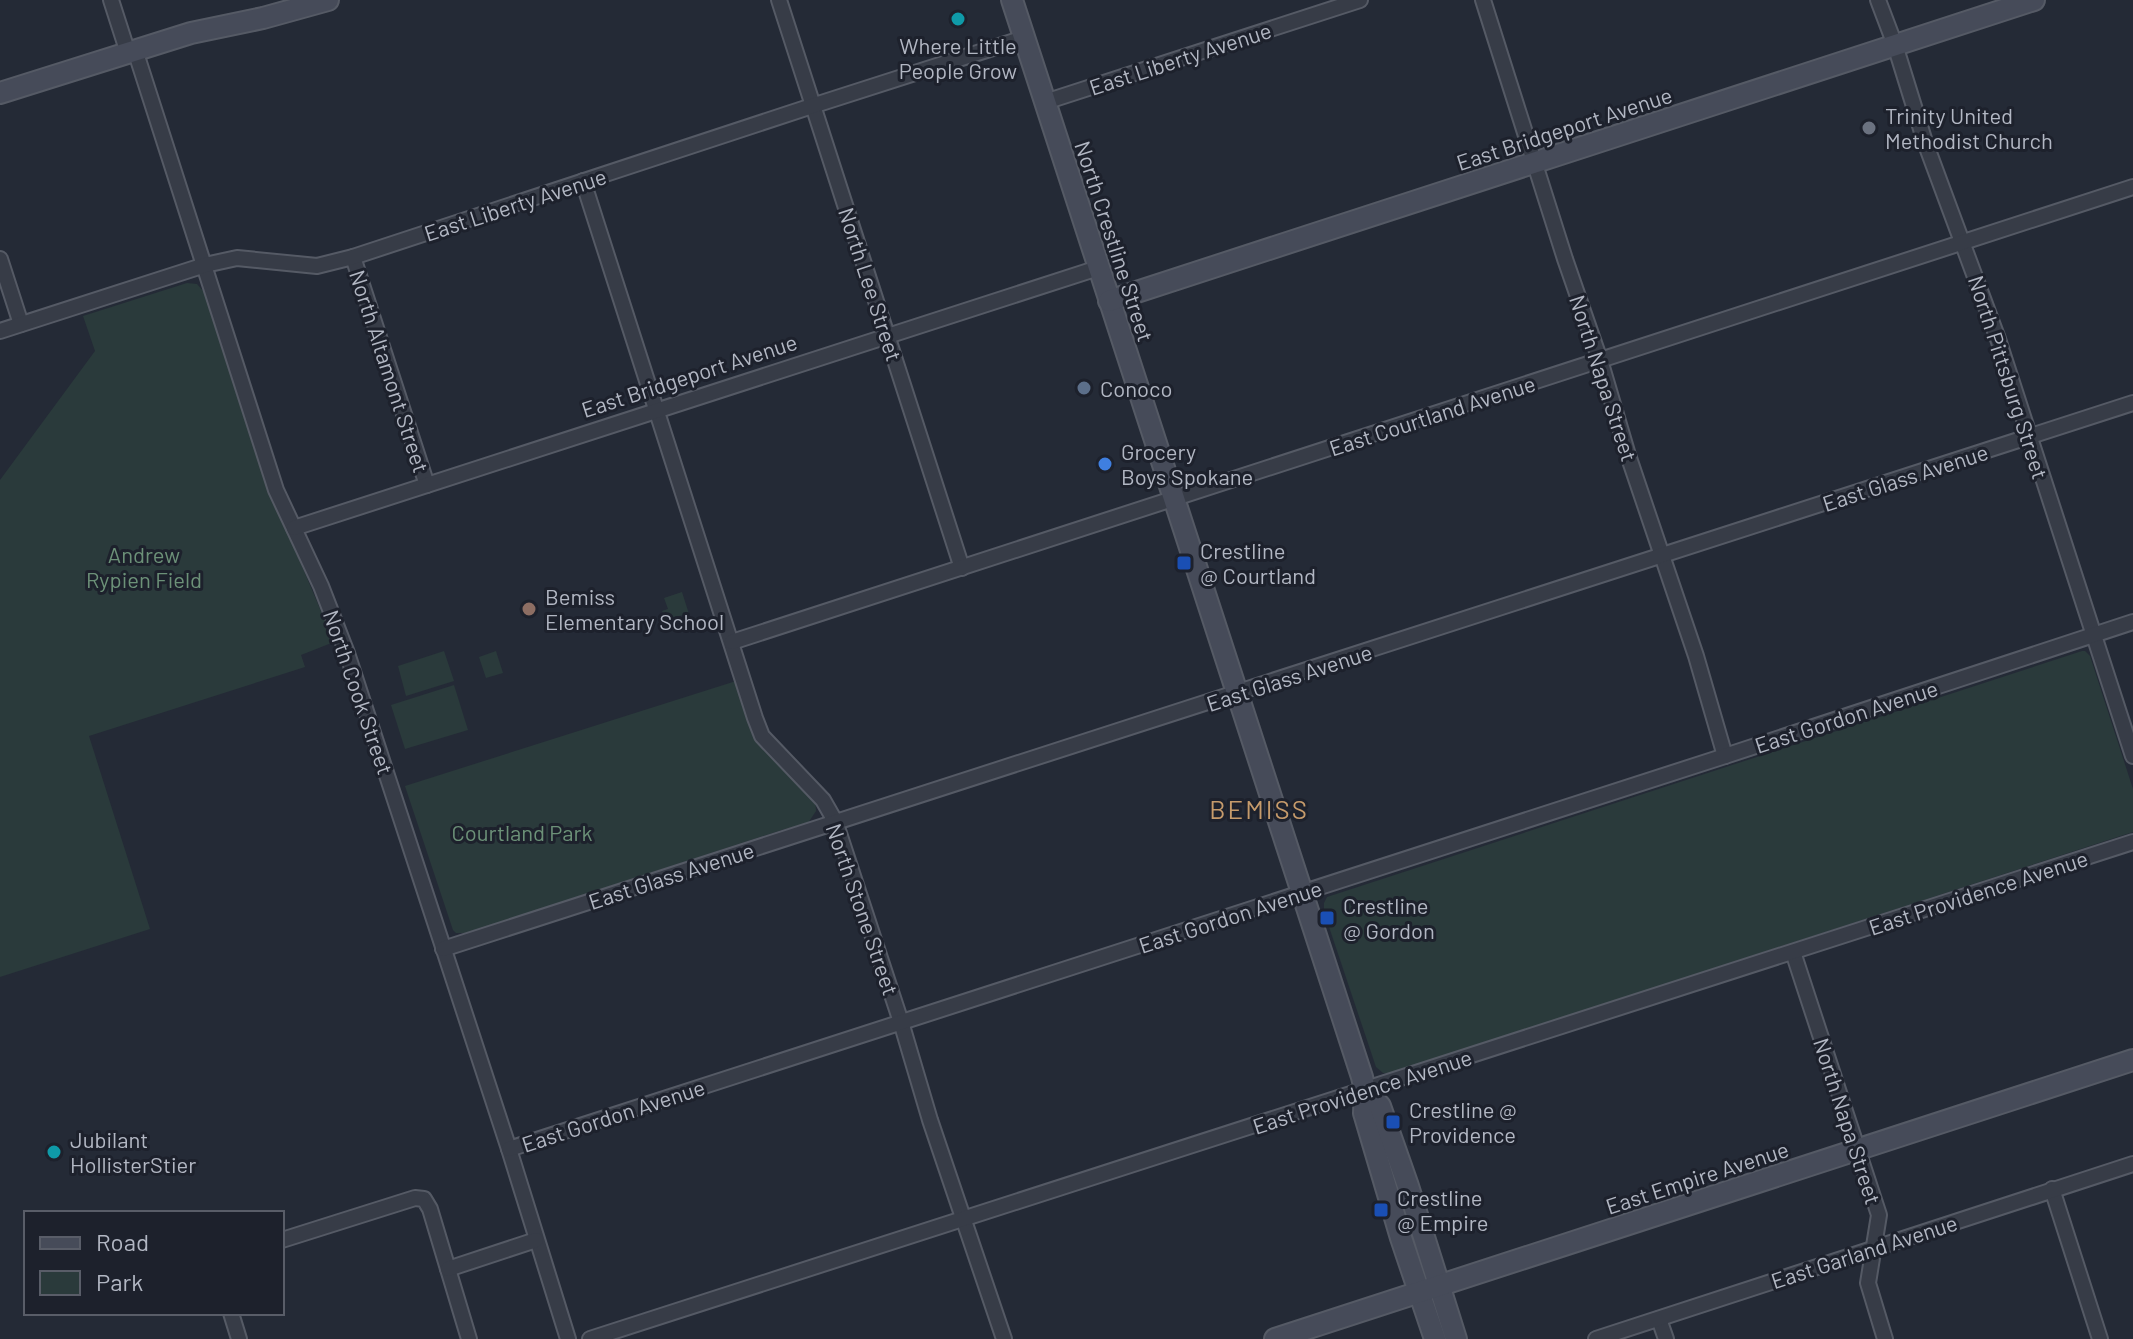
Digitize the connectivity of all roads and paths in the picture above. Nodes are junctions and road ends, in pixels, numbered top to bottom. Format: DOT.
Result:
graph roads {
  1 [pos="111,0"];
  2 [pos="328,0"];
  3 [pos="779,0"];
  4 [pos="1012,0"];
  5 [pos="1360,0"];
  6 [pos="1483,0"];
  7 [pos="1878,0"];
  8 [pos="2026,1"];
  9 [pos="1024,38"];
  10 [pos="1895,45"];
  11 [pos="132,52"];
  12 [pos="0,93"];
  13 [pos="1045,102"];
  14 [pos="812,106"];
  15 [pos="1536,162"];
  16 [pos="583,181"];
  17 [pos="2133,187"];
  18 [pos="1963,243"];
  19 [pos="353,257"];
  20 [pos="0,259"];
  21 [pos="205,265"];
  22 [pos="1098,268"];
  23 [pos="1109,301"];
  24 [pos="21,324"];
  25 [pos="0,331"];
  26 [pos="888,336"];
  27 [pos="1600,360"];
  28 [pos="2133,403"];
  29 [pos="657,411"];
  30 [pos="2030,436"];
  31 [pos="427,485"];
  32 [pos="1173,499"];
  33 [pos="294,528"];
  34 [pos="1664,556"];
  35 [pos="962,568"];
  36 [pos="2133,622"];
  37 [pos="2095,634"];
  38 [pos="732,642"];
  39 [pos="1237,694"];
  40 [pos="1725,756"];
  41 [pos="2133,756"];
  42 [pos="835,821"];
  43 [pos="2133,842"];
  44 [pos="1302,892"];
  45 [pos="443,949"];
  46 [pos="1793,952"];
  47 [pos="901,1022"];
  48 [pos="2133,1060"];
  49 [pos="1365,1090"];
  50 [pos="509,1149"];
  51 [pos="1857,1151"];
  52 [pos="2133,1164"];
  53 [pos="2052,1189"];
  54 [pos="963,1218"];
  55 [pos="284,1239"];
  56 [pos="536,1240"];
  57 [pos="1872,1248"];
  58 [pos="448,1269"];
  59 [pos="1440,1286"];
  60 [pos="1419,1292"];
  61 [pos="232,1315"];
  62 [pos="1659,1319"];
  63 [pos="239,1339"];
  64 [pos="469,1339"];
  65 [pos="568,1339"];
  66 [pos="590,1339"];
  67 [pos="1004,1339"];
  68 [pos="1275,1339"];
  69 [pos="1435,1339"];
  70 [pos="1456,1339"];
  71 [pos="1596,1339"];
  72 [pos="1666,1339"];
  73 [pos="1885,1339"];
  74 [pos="2100,1339"];
  1 -- 11 [label="street, North Cook Street"];
  2 -- 11 [label="main road"];
  3 -- 14 [label="street, North Lee Street"];
  4 -- 9 [label="main road, North Crestline Street"];
  5 -- 13 [label="street, East Liberty Avenue"];
  6 -- 15 [label="street, North Napa Street"];
  7 -- 10 [label="street, North Pittsburg Street"];
  8 -- 10 [label="main road, East Bridgeport Avenue"];
  9 -- 13 [label="main road, North Crestline Street"];
  9 -- 14 [label="street, East Liberty Avenue"];
  10 -- 15 [label="main road, East Bridgeport Avenue"];
  10 -- 18 [label="street, North Pittsburg Street"];
  11 -- 12 [label="main road"];
  11 -- 21 [label="street, North Cook Street"];
  13 -- 22 [label="main road, North Crestline Street"];
  14 -- 16 [label="street, East Liberty Avenue"];
  14 -- 26 [label="street, North Lee Street"];
  15 -- 23 [label="main road, East Bridgeport Avenue"];
  15 -- 27 [label="street, North Napa Street"];
  16 -- 19 [label="street, East Liberty Avenue"];
  16 -- 29 [label="street, North Stone Street"];
  17 -- 18 [label="street, East Courtland Avenue"];
  18 -- 27 [label="street, East Courtland Avenue"];
  18 -- 30 [label="street, North Pittsburg Street"];
  19 -- 21 [label="street, East Liberty Avenue"];
  19 -- 31 [label="street, North Altamont Street"];
  20 -- 24 [label="street"];
  21 -- 24 [label="street, East Liberty Avenue"];
  21 -- 33 [label="street, North Cook Street"];
  22 -- 23 [label="main road, North Crestline Street"];
  22 -- 26 [label="street, East Bridgeport Avenue"];
  23 -- 32 [label="main road, North Crestline Street"];
  24 -- 25 [label="street, East Liberty Avenue"];
  26 -- 29 [label="street, East Bridgeport Avenue"];
  26 -- 35 [label="street, North Lee Street"];
  27 -- 32 [label="street, East Courtland Avenue"];
  27 -- 34 [label="street, North Napa Street"];
  28 -- 30 [label="street, East Glass Avenue"];
  29 -- 31 [label="street, East Bridgeport Avenue"];
  29 -- 38 [label="street, North Stone Street"];
  30 -- 34 [label="street, East Glass Avenue"];
  30 -- 37 [label="street, North Pittsburg Street"];
  31 -- 33 [label="street, East Bridgeport Avenue"];
  32 -- 35 [label="street, East Courtland Avenue"];
  32 -- 39 [label="main road, North Crestline Street"];
  33 -- 45 [label="street, North Cook Street"];
  34 -- 39 [label="street, East Glass Avenue"];
  34 -- 40 [label="street, North Napa Street"];
  35 -- 38 [label="street, East Courtland Avenue"];
  36 -- 37 [label="street, East Gordon Avenue"];
  37 -- 40 [label="street, East Gordon Avenue"];
  37 -- 41 [label="street, North Pittsburg Street"];
  38 -- 42 [label="street, North Stone Street"];
  39 -- 42 [label="street, East Glass Avenue"];
  39 -- 44 [label="main road, North Crestline Street"];
  40 -- 44 [label="street, East Gordon Avenue"];
  42 -- 45 [label="street, East Glass Avenue"];
  42 -- 47 [label="street, North Stone Street"];
  43 -- 46 [label="street, East Providence Avenue"];
  44 -- 47 [label="street, East Gordon Avenue"];
  44 -- 49 [label="main road, North Crestline Street"];
  45 -- 50 [label="street, North Cook Street"];
  46 -- 49 [label="street, East Providence Avenue"];
  46 -- 51 [label="street, North Napa Street"];
  47 -- 50 [label="street, East Gordon Avenue"];
  47 -- 54 [label="street, North Stone Street"];
  48 -- 51 [label="main road, East Empire Avenue"];
  49 -- 54 [label="street, East Providence Avenue"];
  49 -- 59 [label="main road, North Crestline Street"];
  49 -- 60 [label="main road, North Crestline Street"];
  50 -- 56 [label="street, North Cook Street"];
  51 -- 57 [label="street, North Napa Street"];
  51 -- 59 [label="main road, East Empire Avenue"];
  52 -- 53 [label="street, East Garland Avenue"];
  53 -- 57 [label="street, East Garland Avenue"];
  53 -- 74 [label="street"];
  54 -- 66 [label="street, East Providence Avenue"];
  54 -- 67 [label="street, North Stone Street"];
  55 -- 58 [label="street"];
  56 -- 58 [label="street"];
  56 -- 65 [label="street, North Cook Street"];
  57 -- 62 [label="street, East Garland Avenue"];
  57 -- 73 [label="street, North Napa Street"];
  58 -- 64 [label="street"];
  59 -- 60 [label="main road, East Empire Avenue"];
  59 -- 70 [label="main road, North Crestline Street"];
  60 -- 68 [label="main road, East Empire Avenue"];
  60 -- 69 [label="main road, North Crestline Street"];
  61 -- 63 [label="street"];
  62 -- 71 [label="street, East Garland Avenue"];
  62 -- 72 [label="street"];
}
